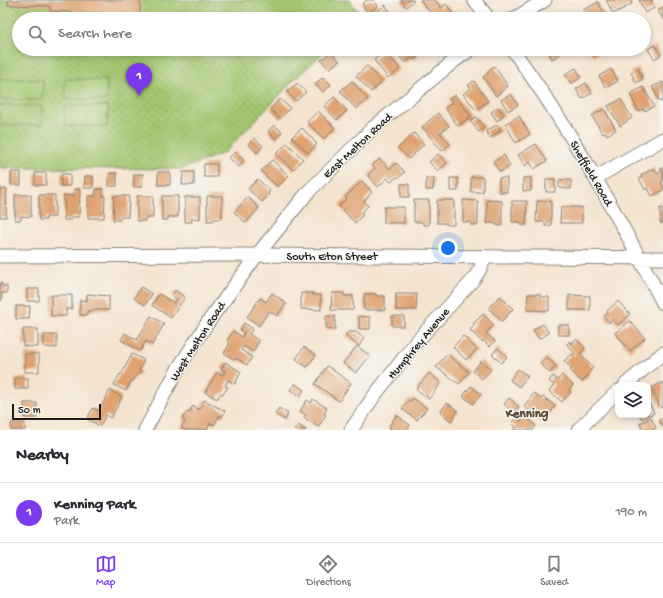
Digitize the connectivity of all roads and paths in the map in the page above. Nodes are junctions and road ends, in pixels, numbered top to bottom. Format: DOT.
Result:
graph roads {
  1 [pos="474,0"];
  2 [pos="545,0"];
  3 [pos="483,12"];
  4 [pos="525,12"];
  5 [pos="461,56"];
  6 [pos="517,56"];
  7 [pos="663,139"];
  8 [pos="595,178"];
  9 [pos="257,255"];
  10 [pos="0,256"];
  11 [pos="485,257"];
  12 [pos="639,258"];
  13 [pos="663,258"];
  14 [pos="663,303"];
  15 [pos="663,353"];
  16 [pos="629,382"];
  17 [pos="615,394"];
  18 [pos="145,430"];
  19 [pos="351,430"];
  20 [pos="578,430"];
  1 -- 3 [label="street"];
  2 -- 4 [label="street"];
  5 -- 9 [label="street, East Melton Road"];
  6 -- 8 [label="street, Sheffield Road"];
  7 -- 8 [label="street"];
  8 -- 12 [label="street, Sheffield Road"];
  9 -- 10 [label="street, South Eton Street"];
  9 -- 11 [label="street, South Eton Street"];
  9 -- 18 [label="street, West Melton Road"];
  11 -- 12 [label="street, South Eton Street"];
  11 -- 19 [label="street, Humphrey Avenue"];
  12 -- 13 [label="street, South Eton Street"];
  12 -- 14 [label="street, Sheffield Road"];
  15 -- 16 [label="street"];
  17 -- 20 [label="street"];
}
